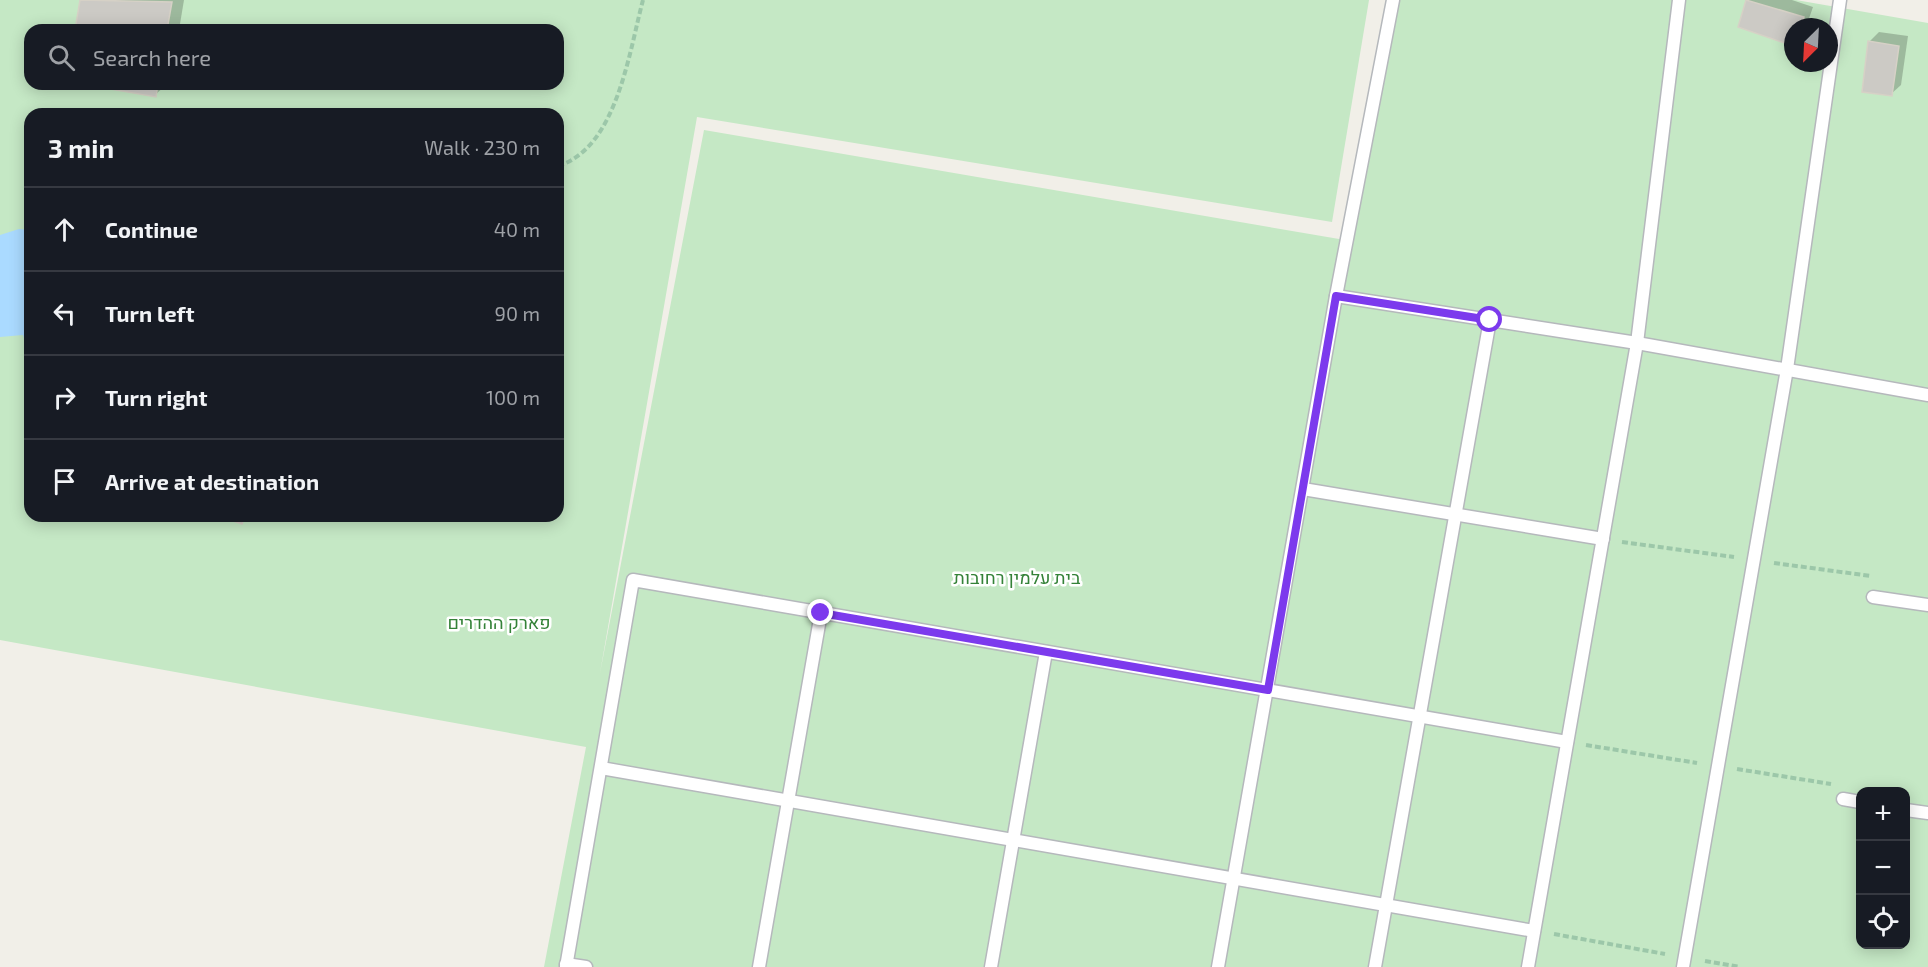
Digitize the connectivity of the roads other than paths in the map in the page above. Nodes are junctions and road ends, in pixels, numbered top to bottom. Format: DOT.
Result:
graph roads {
  1 [pos="1393,0"];
  2 [pos="1679,0"];
  3 [pos="1840,0"];
  4 [pos="1336,296"];
  5 [pos="1490,320"];
  6 [pos="1637,343"];
  7 [pos="1787,369"];
  8 [pos="1928,394"];
  9 [pos="1303,489"];
  10 [pos="1455,514"];
  11 [pos="1603,539"];
  12 [pos="1873,597"];
  13 [pos="1928,605"];
  14 [pos="821,613"];
  15 [pos="1046,652"];
  16 [pos="1268,690"];
  17 [pos="1420,716"];
  18 [pos="1567,742"];
  19 [pos="601,768"];
  20 [pos="1843,799"];
  21 [pos="788,800"];
  22 [pos="1856,801"];
  23 [pos="1910,811"];
  24 [pos="1928,813"];
  25 [pos="1013,840"];
  26 [pos="1234,879"];
  27 [pos="1386,905"];
  28 [pos="1534,931"];
  29 [pos="1684,962"];
  30 [pos="566,965"];
  31 [pos="586,967"];
  32 [pos="759,967"];
  33 [pos="991,967"];
  34 [pos="1218,967"];
  35 [pos="1375,967"];
  36 [pos="1528,967"];
  1 -- 4 [label="lane"];
  2 -- 6 [label="lane"];
  3 -- 7 [label="lane"];
  4 -- 5 [label="lane"];
  4 -- 9 [label="lane"];
  5 -- 6 [label="lane"];
  5 -- 10 [label="lane"];
  6 -- 7 [label="lane"];
  6 -- 11 [label="lane"];
  7 -- 8 [label="lane"];
  7 -- 29 [label="lane"];
  9 -- 10 [label="lane"];
  9 -- 16 [label="lane"];
  10 -- 11 [label="lane"];
  10 -- 17 [label="lane"];
  11 -- 18 [label="lane"];
  12 -- 13 [label="lane"];
  14 -- 15 [label="lane"];
  14 -- 19 [label="lane"];
  14 -- 21 [label="lane"];
  15 -- 16 [label="lane"];
  15 -- 25 [label="lane"];
  16 -- 17 [label="lane"];
  16 -- 26 [label="lane"];
  17 -- 18 [label="lane"];
  17 -- 27 [label="lane"];
  18 -- 28 [label="lane"];
  19 -- 21 [label="lane"];
  19 -- 30 [label="lane"];
  20 -- 22 [label="lane"];
  21 -- 25 [label="lane"];
  21 -- 32 [label="lane"];
  23 -- 24 [label="lane"];
  25 -- 26 [label="lane"];
  25 -- 33 [label="lane"];
  26 -- 27 [label="lane"];
  26 -- 34 [label="lane"];
  27 -- 28 [label="lane"];
  27 -- 35 [label="lane"];
  28 -- 36 [label="lane"];
  30 -- 31 [label="lane"];
}
